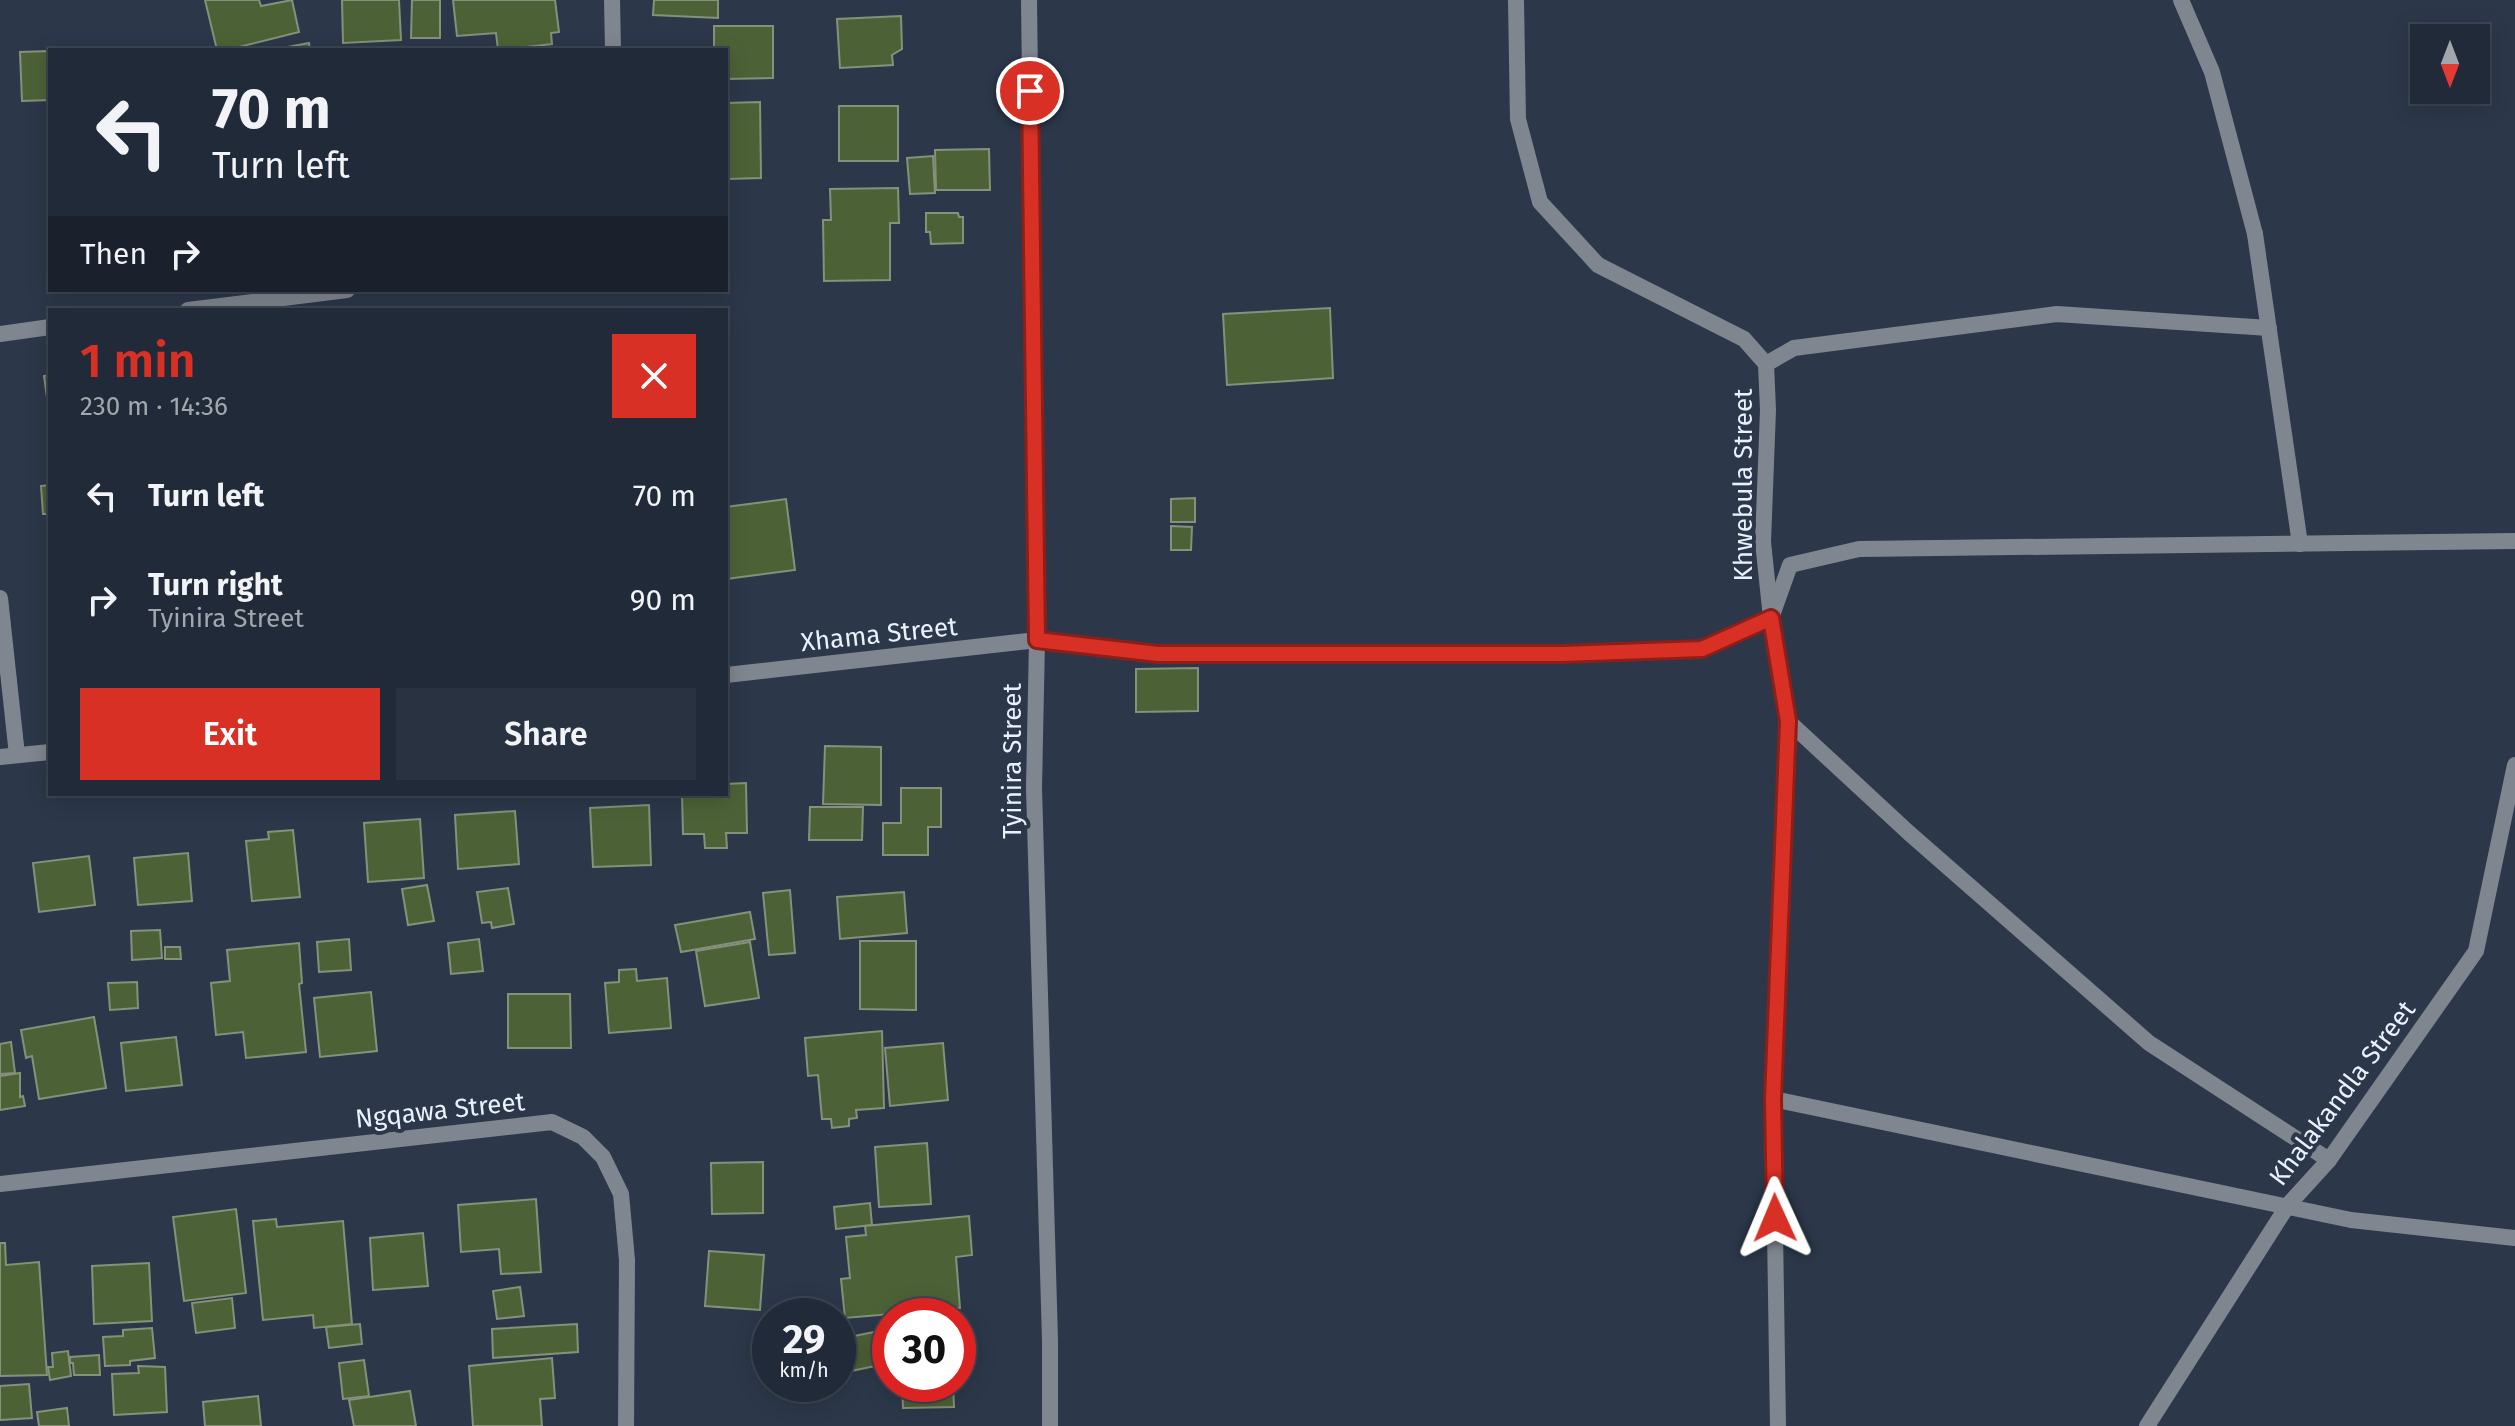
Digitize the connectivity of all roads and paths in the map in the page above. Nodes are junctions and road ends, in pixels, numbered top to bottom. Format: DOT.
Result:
graph roads {
  1 [pos="612,0"];
  2 [pos="1029,0"];
  3 [pos="1516,0"];
  4 [pos="2181,0"];
  5 [pos="613,48"];
  6 [pos="331,292"];
  7 [pos="204,308"];
  8 [pos="48,327"];
  9 [pos="2269,328"];
  10 [pos="0,334"];
  11 [pos="1766,364"];
  12 [pos="2515,541"];
  13 [pos="2300,544"];
  14 [pos="0,598"];
  15 [pos="1771,618"];
  16 [pos="1037,640"];
  17 [pos="728,675"];
  18 [pos="1788,721"];
  19 [pos="48,752"];
  20 [pos="17,755"];
  21 [pos="0,757"];
  22 [pos="2515,765"];
  23 [pos="1773,1099"];
  24 [pos="2329,1160"];
  25 [pos="0,1184"];
  26 [pos="2288,1205"];
  27 [pos="2515,1238"];
  28 [pos="626,1426"];
  29 [pos="1050,1426"];
  30 [pos="1778,1426"];
  31 [pos="2147,1426"];
  1 -- 5 [label="street"];
  2 -- 16 [label="street, Tyinira Street"];
  3 -- 11 [label="street, Khwebula Street"];
  4 -- 9 [label="street"];
  6 -- 7 [label="street"];
  8 -- 10 [label="street"];
  9 -- 11 [label="street"];
  9 -- 13 [label="street"];
  11 -- 15 [label="street, Khwebula Street"];
  12 -- 13 [label="street"];
  13 -- 15 [label="street"];
  14 -- 20 [label="street"];
  15 -- 16 [label="street, Xhama Street"];
  15 -- 18 [label="street, Khwebula Street"];
  16 -- 17 [label="street, Xhama Street"];
  16 -- 29 [label="street, Tyinira Street"];
  18 -- 23 [label="street, Khwebula Street"];
  18 -- 24 [label="street"];
  19 -- 20 [label="street"];
  20 -- 21 [label="street"];
  22 -- 24 [label="street, Khalakandla Street"];
  23 -- 26 [label="street"];
  23 -- 30 [label="street, Khwebula Street"];
  24 -- 26 [label="street, Khalakandla Street"];
  25 -- 28 [label="street, Ngqawa Street"];
  26 -- 27 [label="street"];
  26 -- 31 [label="street, Khalakandla Street"];
}
